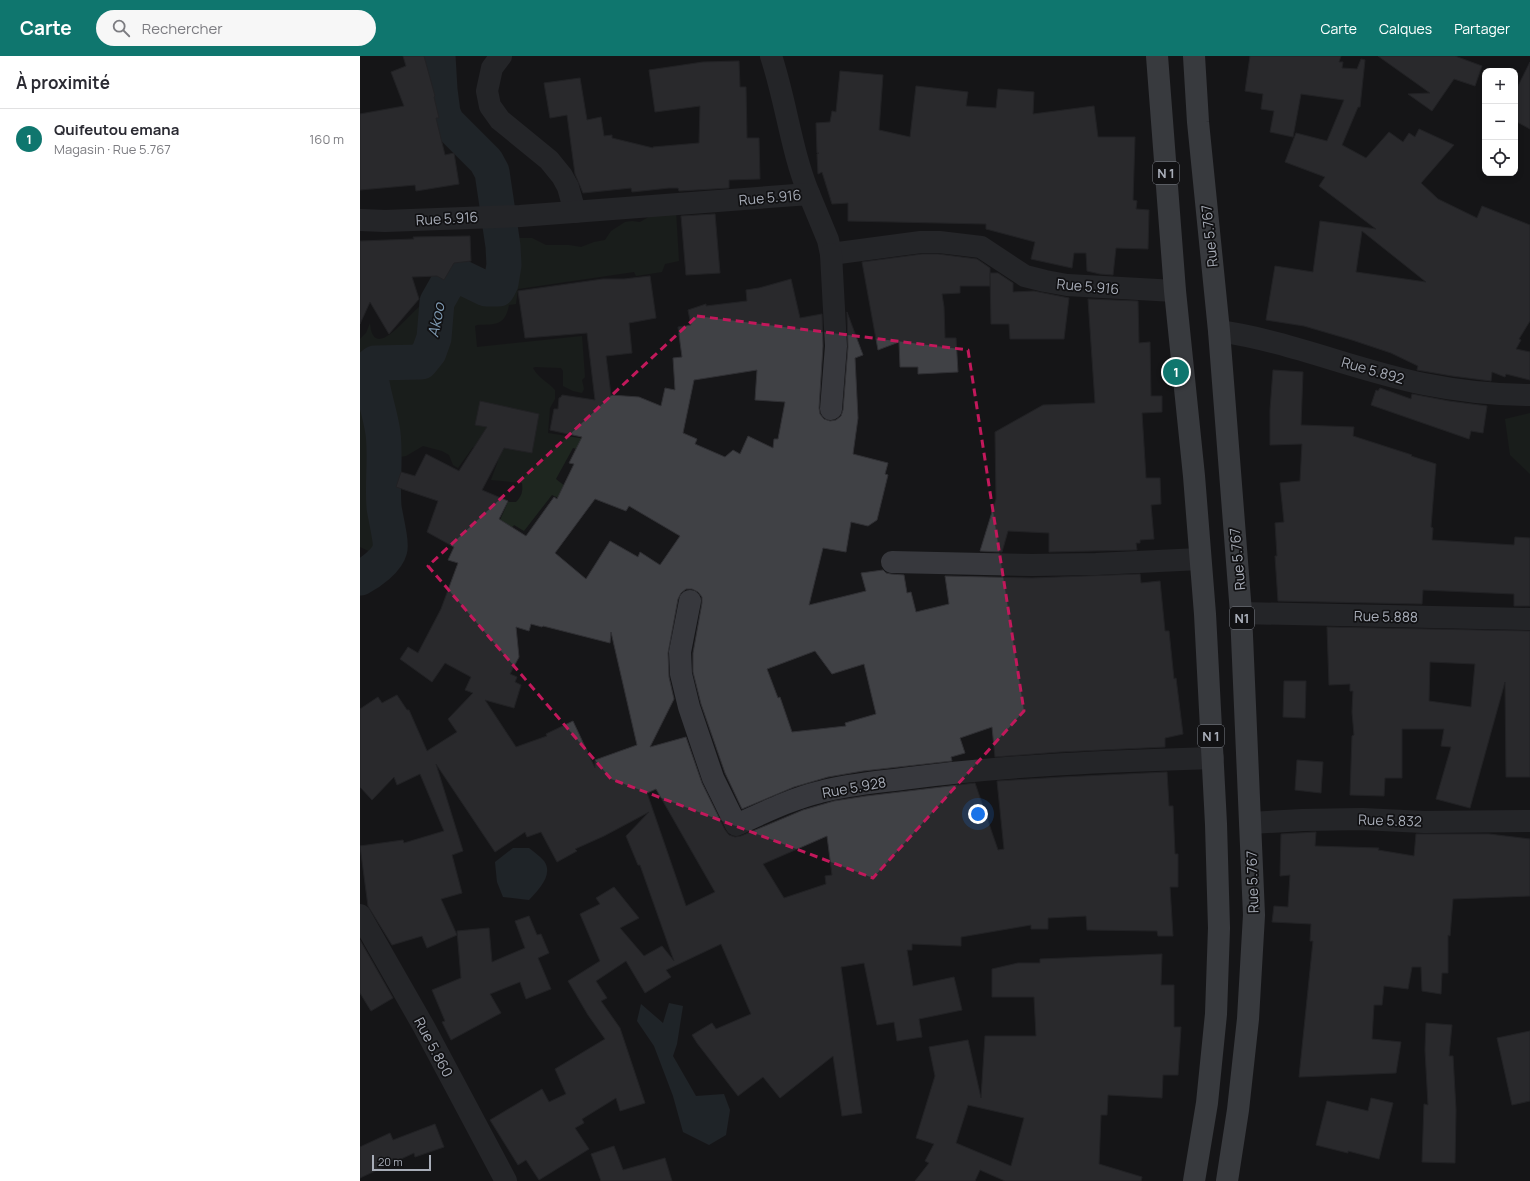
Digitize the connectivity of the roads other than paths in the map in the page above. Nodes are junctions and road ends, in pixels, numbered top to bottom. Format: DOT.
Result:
graph roads {
  1 [pos="501,56"];
  2 [pos="771,56"];
  3 [pos="1157,56"];
  4 [pos="1194,56"];
  5 [pos="809,194"];
  6 [pos="575,212"];
  7 [pos="360,220"];
  8 [pos="831,254"];
  9 [pos="1175,291"];
  10 [pos="1219,331"];
  11 [pos="1530,395"];
  12 [pos="831,409"];
  13 [pos="1200,559"];
  14 [pos="892,562"];
  15 [pos="690,601"];
  16 [pos="1241,613"];
  17 [pos="1530,619"];
  18 [pos="1212,758"];
  19 [pos="1530,821"];
  20 [pos="1250,823"];
  21 [pos="360,915"];
  22 [pos="506,1181"];
  23 [pos="1194,1181"];
  24 [pos="1227,1181"];
  1 -- 6 [label="street"];
  2 -- 5 [label="street"];
  3 -- 9 [label="highway, N 1"];
  4 -- 10 [label="highway, Rue 5.767 / N1"];
  5 -- 6 [label="street, Rue 5.916"];
  5 -- 8 [label="street, Rue 5.916"];
  6 -- 7 [label="street, Rue 5.916"];
  8 -- 9 [label="street, Rue 5.916"];
  8 -- 12 [label="street"];
  9 -- 13 [label="highway, N 1"];
  10 -- 11 [label="street, Rue 5.892"];
  10 -- 16 [label="highway, Rue 5.767 / N1"];
  13 -- 14 [label="street"];
  13 -- 18 [label="highway, N 1"];
  15 -- 18 [label="street, Rue 5.928"];
  16 -- 17 [label="street, Rue 5.888"];
  16 -- 20 [label="highway, Rue 5.767 / N1"];
  18 -- 23 [label="highway, N 1"];
  19 -- 20 [label="street, Rue 5.832"];
  20 -- 24 [label="highway, Rue 5.767 / N1"];
  21 -- 22 [label="street, Rue 5.860"];
}
